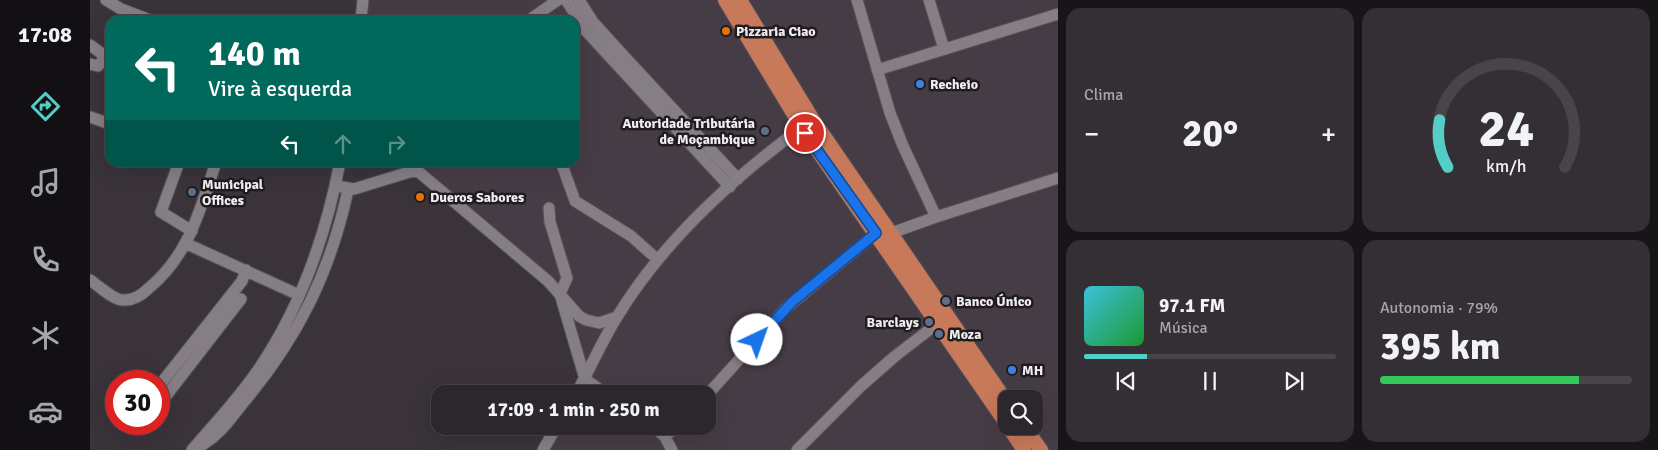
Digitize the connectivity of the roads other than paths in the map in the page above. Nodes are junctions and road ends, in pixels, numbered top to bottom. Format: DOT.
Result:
graph roads {
  1 [pos="106,0"];
  2 [pos="363,0"];
  3 [pos="558,0"];
  4 [pos="566,0"];
  5 [pos="579,0"];
  6 [pos="725,0"];
  7 [pos="740,0"];
  8 [pos="857,0"];
  9 [pos="929,0"];
  10 [pos="1058,14"];
  11 [pos="137,15"];
  12 [pos="362,15"];
  13 [pos="536,15"];
  14 [pos="576,15"];
  15 [pos="580,22"];
  16 [pos="90,45"];
  17 [pos="944,50"];
  18 [pos="90,64"];
  19 [pos="877,70"];
  20 [pos="90,117"];
  21 [pos="105,122"];
  22 [pos="807,124"];
  23 [pos="177,167"];
  24 [pos="214,167"];
  25 [pos="339,167"];
  26 [pos="413,167"];
  27 [pos="562,167"];
  28 [pos="416,170"];
  29 [pos="1058,178"];
  30 [pos="734,183"];
  31 [pos="336,185"];
  32 [pos="348,190"];
  33 [pos="549,208"];
  34 [pos="936,217"];
  35 [pos="192,231"];
  36 [pos="882,235"];
  37 [pos="187,244"];
  38 [pos="657,259"];
  39 [pos="246,270"];
  40 [pos="90,280"];
  41 [pos="299,294"];
  42 [pos="560,294"];
  43 [pos="241,299"];
  44 [pos="616,317"];
  45 [pos="938,323"];
  46 [pos="170,372"];
  47 [pos="585,379"];
  48 [pos="581,385"];
  49 [pos="593,385"];
  50 [pos="716,385"];
  51 [pos="998,390"];
  52 [pos="170,391"];
  53 [pos="998,412"];
  54 [pos="552,435"];
  55 [pos="1014,435"];
  56 [pos="1030,435"];
  57 [pos="665,437"];
  58 [pos="193,450"];
  59 [pos="543,450"];
  60 [pos="672,450"];
  61 [pos="797,450"];
  62 [pos="1024,450"];
  63 [pos="1041,450"];
  1 -- 11 [label="street"];
  2 -- 12 [label="street"];
  3 -- 13 [label="street"];
  4 -- 14 [label="street"];
  5 -- 30 [label="street"];
  6 -- 22 [label="main road"];
  7 -- 22 [label="main road"];
  8 -- 19 [label="street"];
  9 -- 17 [label="street"];
  10 -- 17 [label="street"];
  15 -- 30 [label="street"];
  16 -- 18 [label="street"];
  17 -- 19 [label="street"];
  19 -- 34 [label="street"];
  20 -- 21 [label="street"];
  22 -- 30 [label="street"];
  22 -- 36 [label="main road"];
  23 -- 35 [label="street"];
  24 -- 35 [label="street"];
  25 -- 31 [label="street"];
  26 -- 28 [label="street"];
  27 -- 38 [label="street"];
  28 -- 32 [label="street"];
  28 -- 42 [label="street"];
  29 -- 34 [label="street"];
  30 -- 38 [label="street"];
  31 -- 32 [label="street"];
  31 -- 41 [label="street"];
  32 -- 58 [label="street"];
  33 -- 42 [label="street"];
  34 -- 36 [label="street"];
  35 -- 37 [label="street"];
  36 -- 45 [label="main road"];
  36 -- 50 [label="street"];
  36 -- 51 [label="main road"];
  37 -- 39 [label="street"];
  37 -- 40 [label="street"];
  38 -- 44 [label="street"];
  39 -- 41 [label="street"];
  39 -- 46 [label="street"];
  41 -- 58 [label="street"];
  42 -- 44 [label="street"];
  42 -- 47 [label="street"];
  43 -- 52 [label="street"];
  44 -- 47 [label="street"];
  45 -- 53 [label="main road"];
  45 -- 61 [label="street"];
  47 -- 48 [label="street"];
  47 -- 49 [label="street"];
  54 -- 59 [label="street"];
  55 -- 62 [label="main road"];
  56 -- 63 [label="main road"];
  57 -- 60 [label="street"];
}
